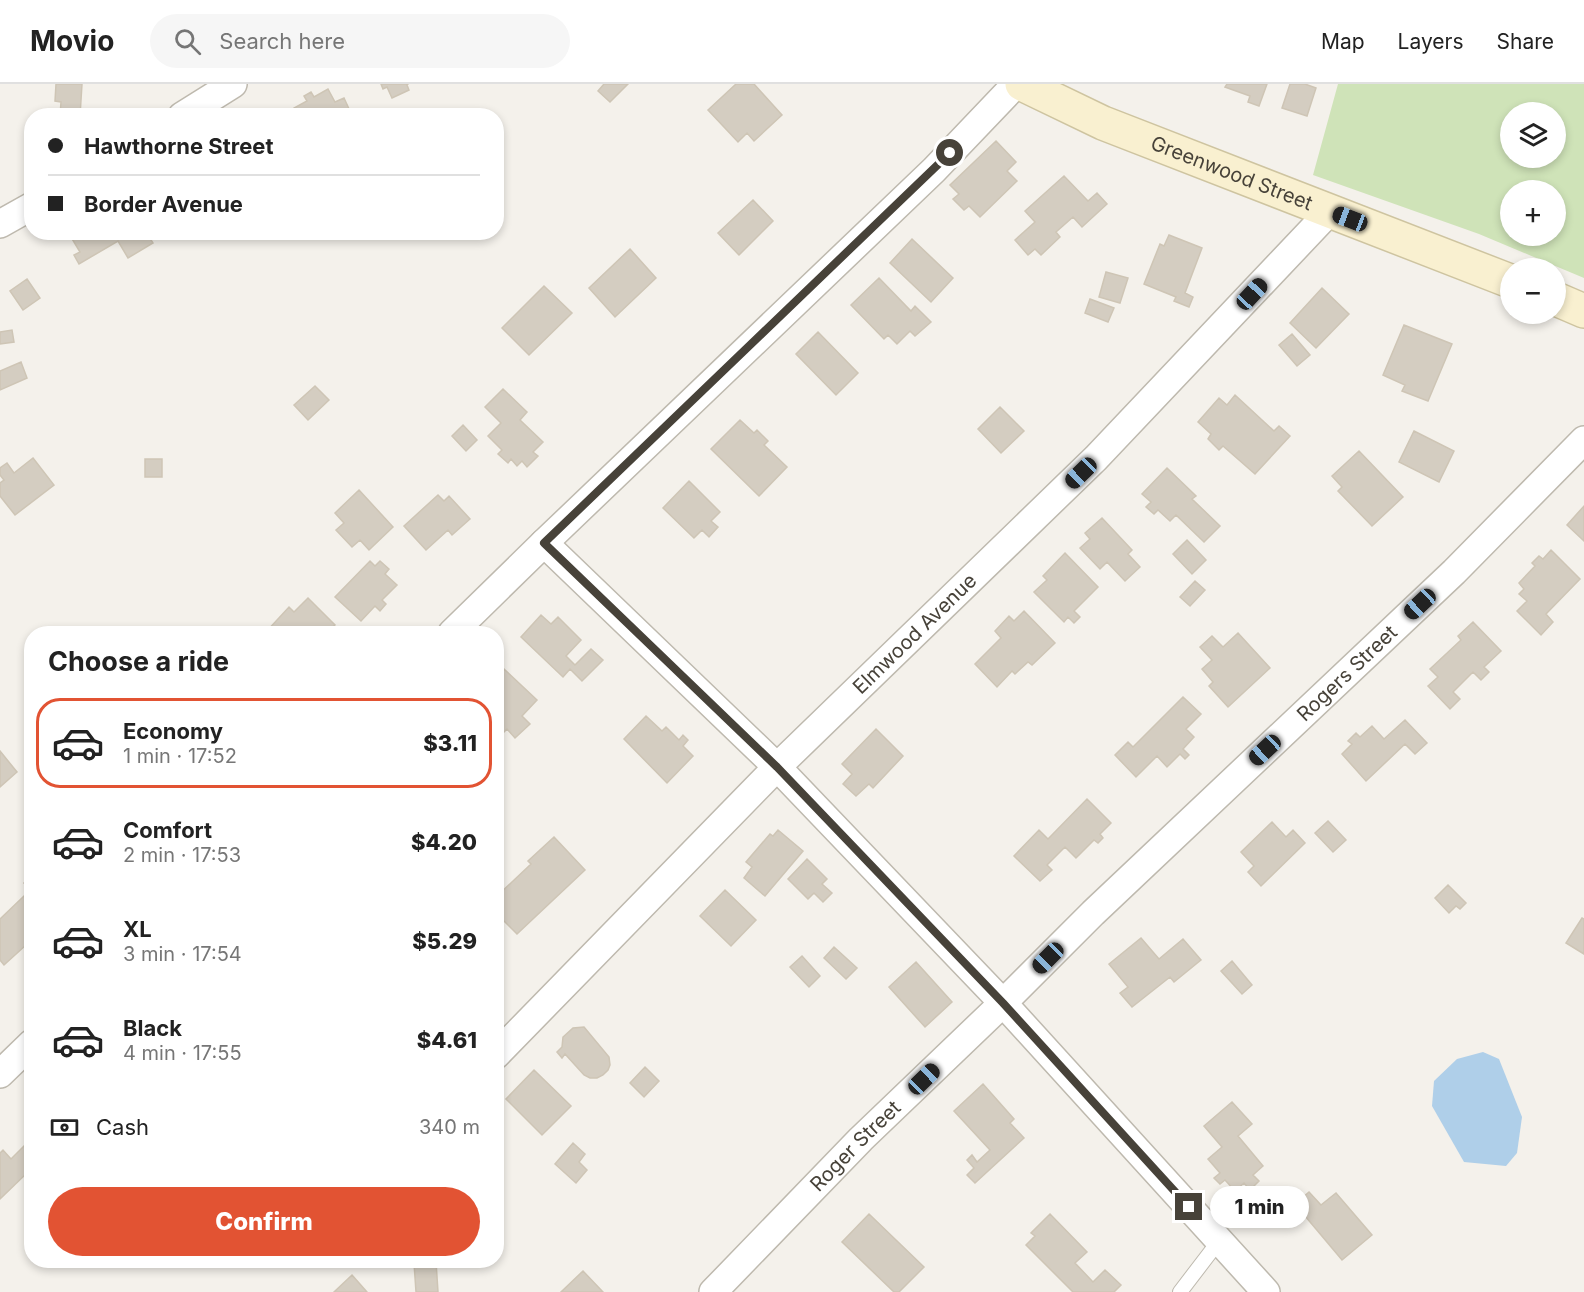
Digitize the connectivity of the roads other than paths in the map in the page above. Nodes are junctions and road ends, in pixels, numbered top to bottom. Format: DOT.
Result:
graph roads {
  1 [pos="233,84"];
  2 [pos="1016,84"];
  3 [pos="1022,84"];
  4 [pos="195,108"];
  5 [pos="24,210"];
  6 [pos="1330,211"];
  7 [pos="0,224"];
  8 [pos="1500,277"];
  9 [pos="1566,303"];
  10 [pos="1584,310"];
  11 [pos="1584,440"];
  12 [pos="544,543"];
  13 [pos="459,626"];
  14 [pos="777,767"];
  15 [pos="1003,1003"];
  16 [pos="504,1047"];
  17 [pos="24,1051"];
  18 [pos="0,1074"];
  19 [pos="1220,1241"];
  20 [pos="713,1292"];
  21 [pos="1180,1292"];
  22 [pos="1266,1292"];
  1 -- 4 [label="street"];
  2 -- 12 [label="street"];
  3 -- 6 [label="street, Greenwood Street"];
  5 -- 7 [label="street"];
  6 -- 8 [label="street, Greenwood Street"];
  6 -- 14 [label="street, Elmwood Avenue"];
  9 -- 10 [label="street"];
  11 -- 15 [label="street, Rogers Street"];
  12 -- 13 [label="street"];
  12 -- 14 [label="street"];
  14 -- 15 [label="street"];
  14 -- 16 [label="street, Elmwood Avenue"];
  15 -- 19 [label="street"];
  15 -- 20 [label="street, Roger Street"];
  17 -- 18 [label="street"];
  19 -- 21 [label="lane"];
  19 -- 22 [label="street"];
}
